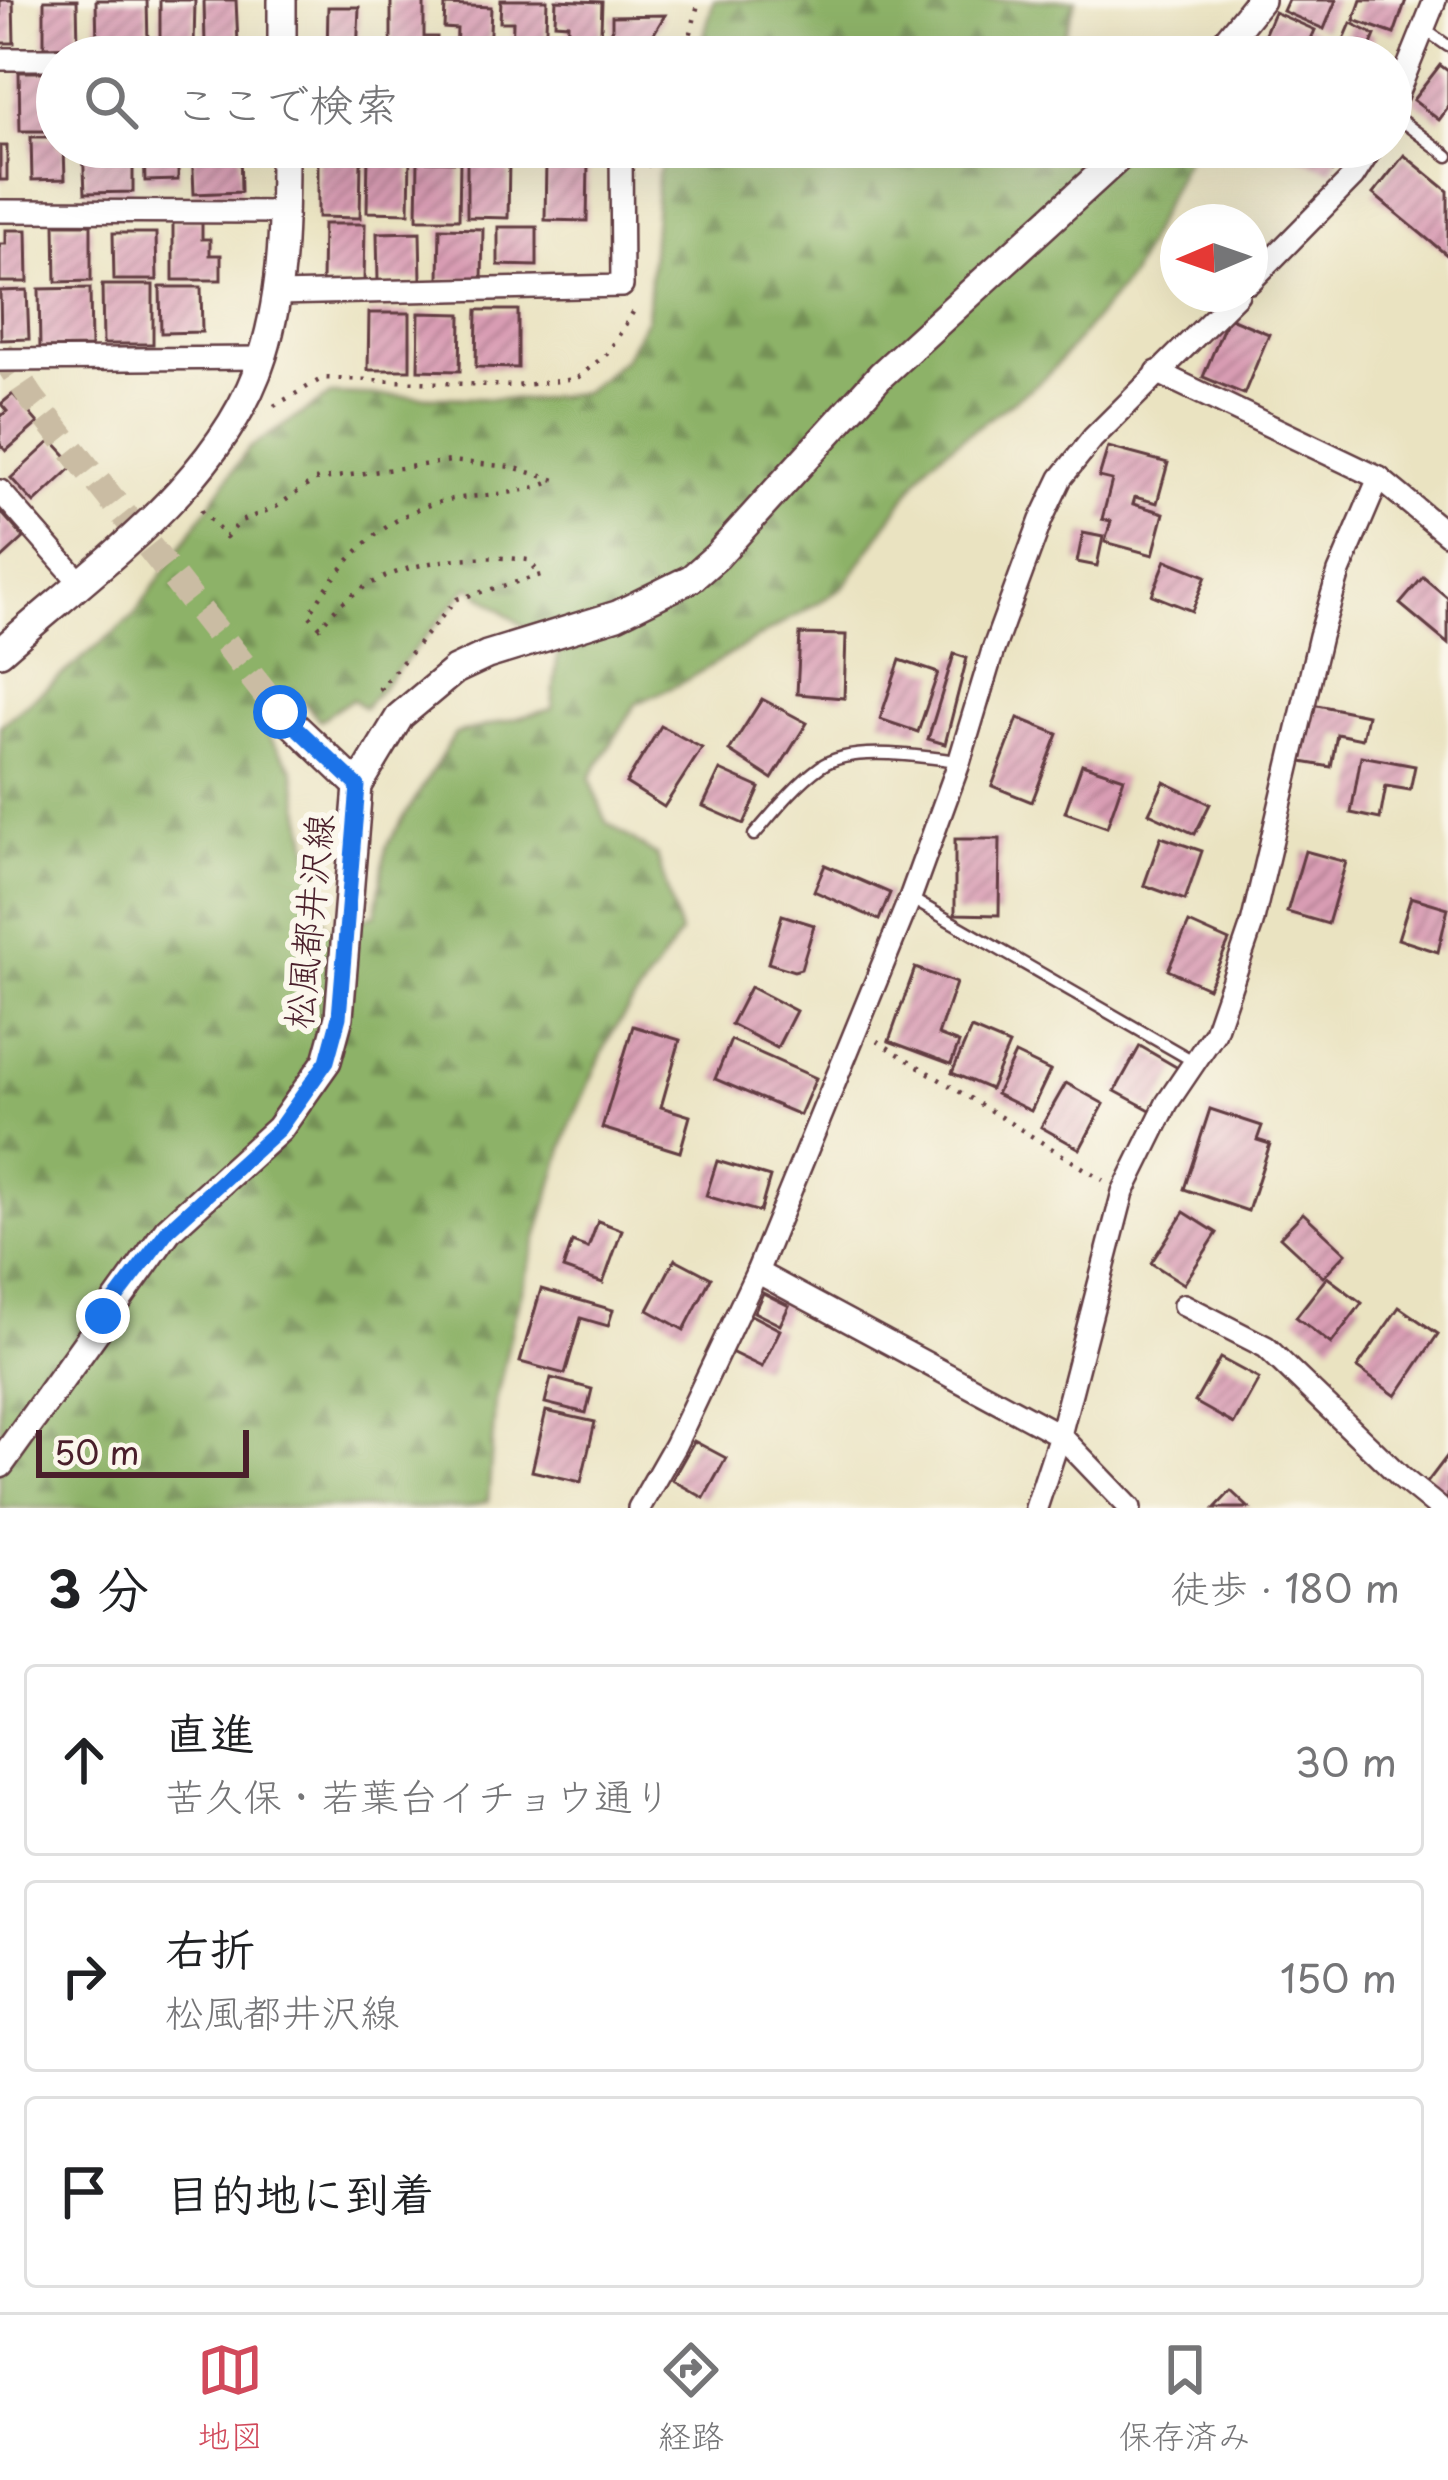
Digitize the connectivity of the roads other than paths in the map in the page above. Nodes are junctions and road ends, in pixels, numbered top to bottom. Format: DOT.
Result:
graph roads {
  1 [pos="282,0"];
  2 [pos="1260,0"];
  3 [pos="1435,0"];
  4 [pos="1424,29"];
  5 [pos="282,36"];
  6 [pos="1231,36"];
  7 [pos="1448,46"];
  8 [pos="0,59"];
  9 [pos="36,59"];
  10 [pos="1412,59"];
  11 [pos="1412,128"];
  12 [pos="1448,156"];
  13 [pos="284,168"];
  14 [pos="621,168"];
  15 [pos="1107,168"];
  16 [pos="1359,168"];
  17 [pos="0,211"];
  18 [pos="284,212"];
  19 [pos="1268,264"];
  20 [pos="278,294"];
  21 [pos="1219,312"];
  22 [pos="263,358"];
  23 [pos="0,360"];
  24 [pos="1156,372"];
  25 [pos="1379,478"];
  26 [pos="0,491"];
  27 [pos="1448,535"];
  28 [pos="79,581"];
  29 [pos="0,652"];
  30 [pos="280,712"];
  31 [pos="959,761"];
  32 [pos="358,786"];
  33 [pos="754,835"];
  34 [pos="910,898"];
  35 [pos="1195,1062"];
  36 [pos="757,1272"];
  37 [pos="1184,1305"];
  38 [pos="1060,1435"];
  39 [pos="0,1464"];
  40 [pos="639,1508"];
  41 [pos="1036,1508"];
  42 [pos="1130,1508"];
  43 [pos="1439,1508"];
  1 -- 5 [label="street"];
  2 -- 6 [label="street"];
  3 -- 4 [label="street"];
  4 -- 7 [label="lane"];
  4 -- 10 [label="street"];
  8 -- 9 [label="street"];
  11 -- 12 [label="lane"];
  13 -- 18 [label="street"];
  14 -- 20 [label="street"];
  15 -- 32 [label="street, 松風都井沢線"];
  16 -- 19 [label="street"];
  17 -- 18 [label="street"];
  18 -- 20 [label="street"];
  20 -- 22 [label="street"];
  21 -- 24 [label="street"];
  22 -- 23 [label="street"];
  22 -- 28 [label="street"];
  24 -- 25 [label="street"];
  24 -- 31 [label="street"];
  25 -- 27 [label="street"];
  25 -- 35 [label="street"];
  26 -- 28 [label="street"];
  28 -- 29 [label="street"];
  30 -- 32 [label="street"];
  31 -- 33 [label="lane"];
  31 -- 34 [label="street"];
  32 -- 39 [label="street, 松風都井沢線"];
  34 -- 35 [label="lane"];
  34 -- 36 [label="street"];
  35 -- 38 [label="street"];
  36 -- 38 [label="street"];
  36 -- 40 [label="street"];
  37 -- 43 [label="street"];
  38 -- 41 [label="street"];
  38 -- 42 [label="street"];
}
